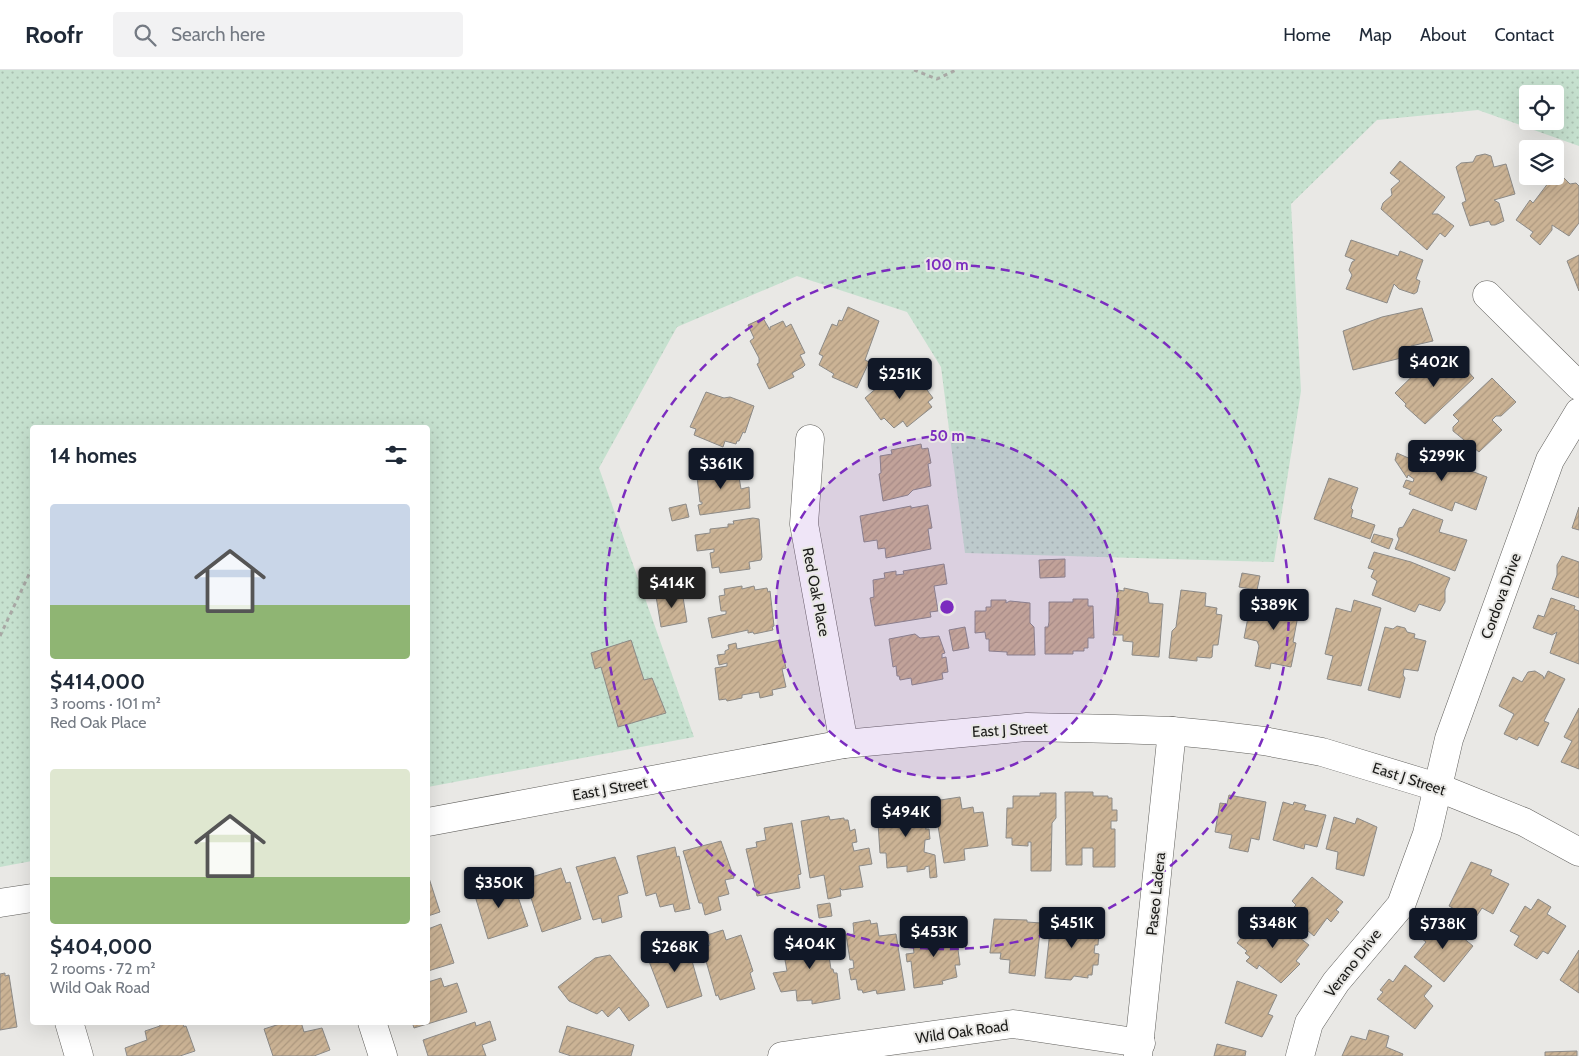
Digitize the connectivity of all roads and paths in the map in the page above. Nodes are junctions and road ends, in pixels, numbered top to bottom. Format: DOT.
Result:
graph roads {
  1 [pos="914,70"];
  2 [pos="956,70"];
  3 [pos="1487,295"];
  4 [pos="1579,386"];
  5 [pos="1579,412"];
  6 [pos="810,439"];
  7 [pos="30,572"];
  8 [pos="0,636"];
  9 [pos="1172,731"];
  10 [pos="844,744"];
  11 [pos="1437,787"];
  12 [pos="430,822"];
  13 [pos="1579,852"];
  14 [pos="30,898"];
  15 [pos="0,903"];
  16 [pos="70,1025"];
  17 [pos="373,1025"];
  18 [pos="1140,1050"];
  19 [pos="79,1056"];
  20 [pos="383,1056"];
  21 [pos="782,1056"];
  22 [pos="1300,1056"];
  1 -- 2 [label="path"];
  3 -- 4 [label="street"];
  5 -- 11 [label="street, Cordova Drive"];
  6 -- 10 [label="street, Red Oak Place"];
  7 -- 8 [label="path"];
  9 -- 10 [label="street, East J Street"];
  9 -- 11 [label="street, East J Street"];
  9 -- 18 [label="street, Paseo Ladera"];
  10 -- 12 [label="street, East J Street"];
  11 -- 13 [label="street, East J Street"];
  11 -- 22 [label="street, Verano Drive"];
  14 -- 15 [label="street"];
  16 -- 19 [label="street"];
  17 -- 20 [label="street"];
  18 -- 21 [label="street, Wild Oak Road"];
}
